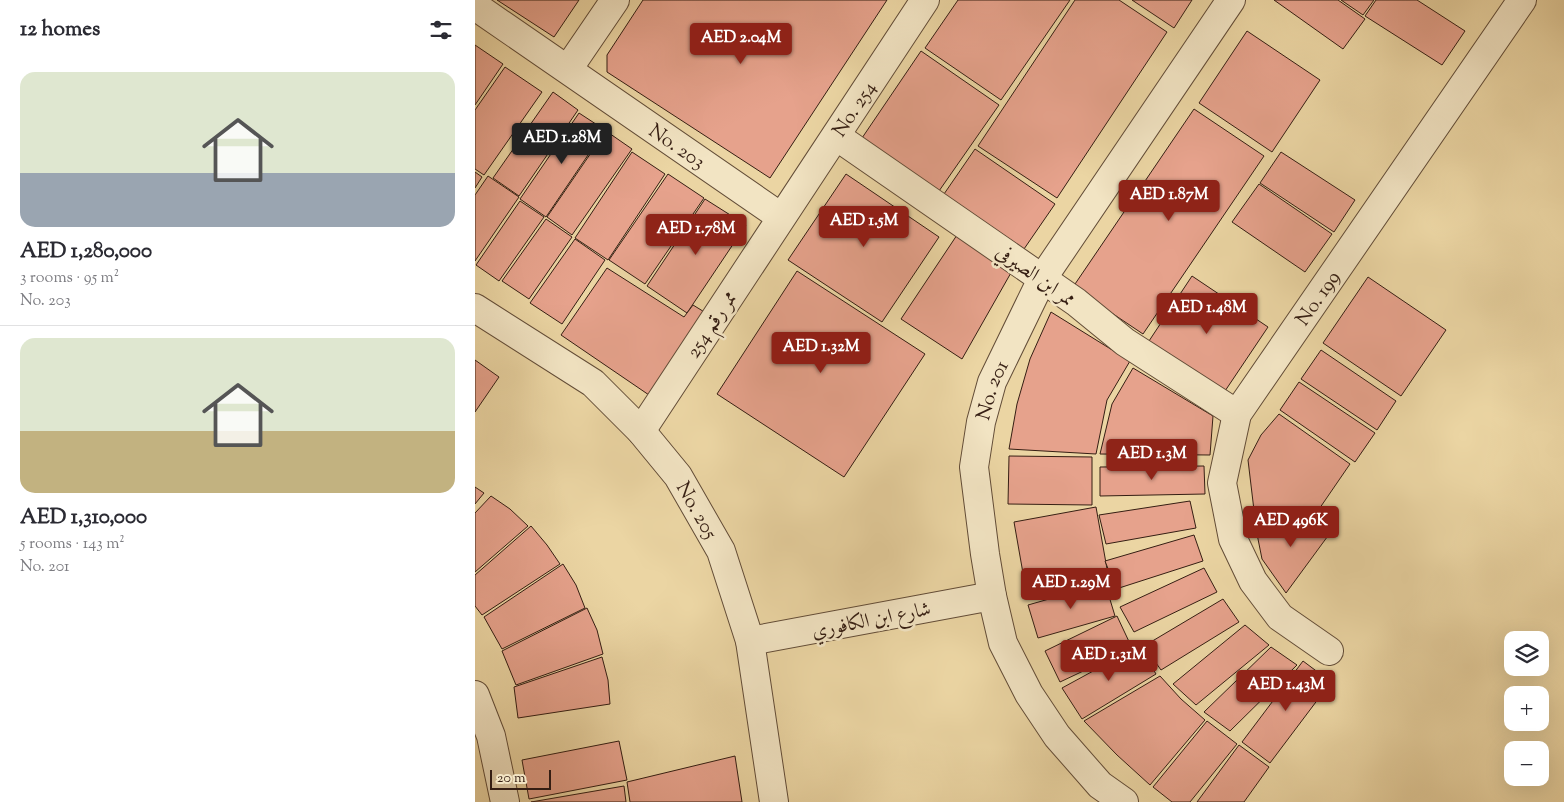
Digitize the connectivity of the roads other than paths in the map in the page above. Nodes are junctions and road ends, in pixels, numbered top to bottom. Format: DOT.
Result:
graph roads {
  1 [pos="615,0"];
  2 [pos="925,0"];
  3 [pos="1231,0"];
  4 [pos="1522,0"];
  5 [pos="475,6"];
  6 [pos="568,69"];
  7 [pos="835,136"];
  8 [pos="781,217"];
  9 [pos="1042,279"];
  10 [pos="475,308"];
  11 [pos="1237,414"];
  12 [pos="641,431"];
  13 [pos="992,596"];
  14 [pos="750,642"];
  15 [pos="1329,651"];
  16 [pos="475,695"];
  17 [pos="483,738"];
  18 [pos="505,802"];
  19 [pos="774,802"];
  20 [pos="1124,802"];
  1 -- 6 [label="street"];
  2 -- 7 [label="street, No. 254"];
  3 -- 9 [label="street, No. 201"];
  4 -- 11 [label="street, No. 199"];
  5 -- 6 [label="street, No. 203"];
  6 -- 8 [label="street, No. 203"];
  7 -- 8 [label="street, No. 254"];
  7 -- 9 [label="street, ممر ابن الصيرفي"];
  8 -- 12 [label="street, ممر رقم 254"];
  9 -- 11 [label="street, ممر ابن الصيرفي"];
  9 -- 13 [label="street, No. 201"];
  10 -- 12 [label="street, No. 205"];
  11 -- 15 [label="street, No. 199"];
  12 -- 14 [label="street, No. 205"];
  13 -- 14 [label="street, شارع ابن الكافوري"];
  13 -- 20 [label="street, No. 201"];
  14 -- 19 [label="street, No. 205"];
  16 -- 17 [label="street"];
  17 -- 18 [label="street"];
}
